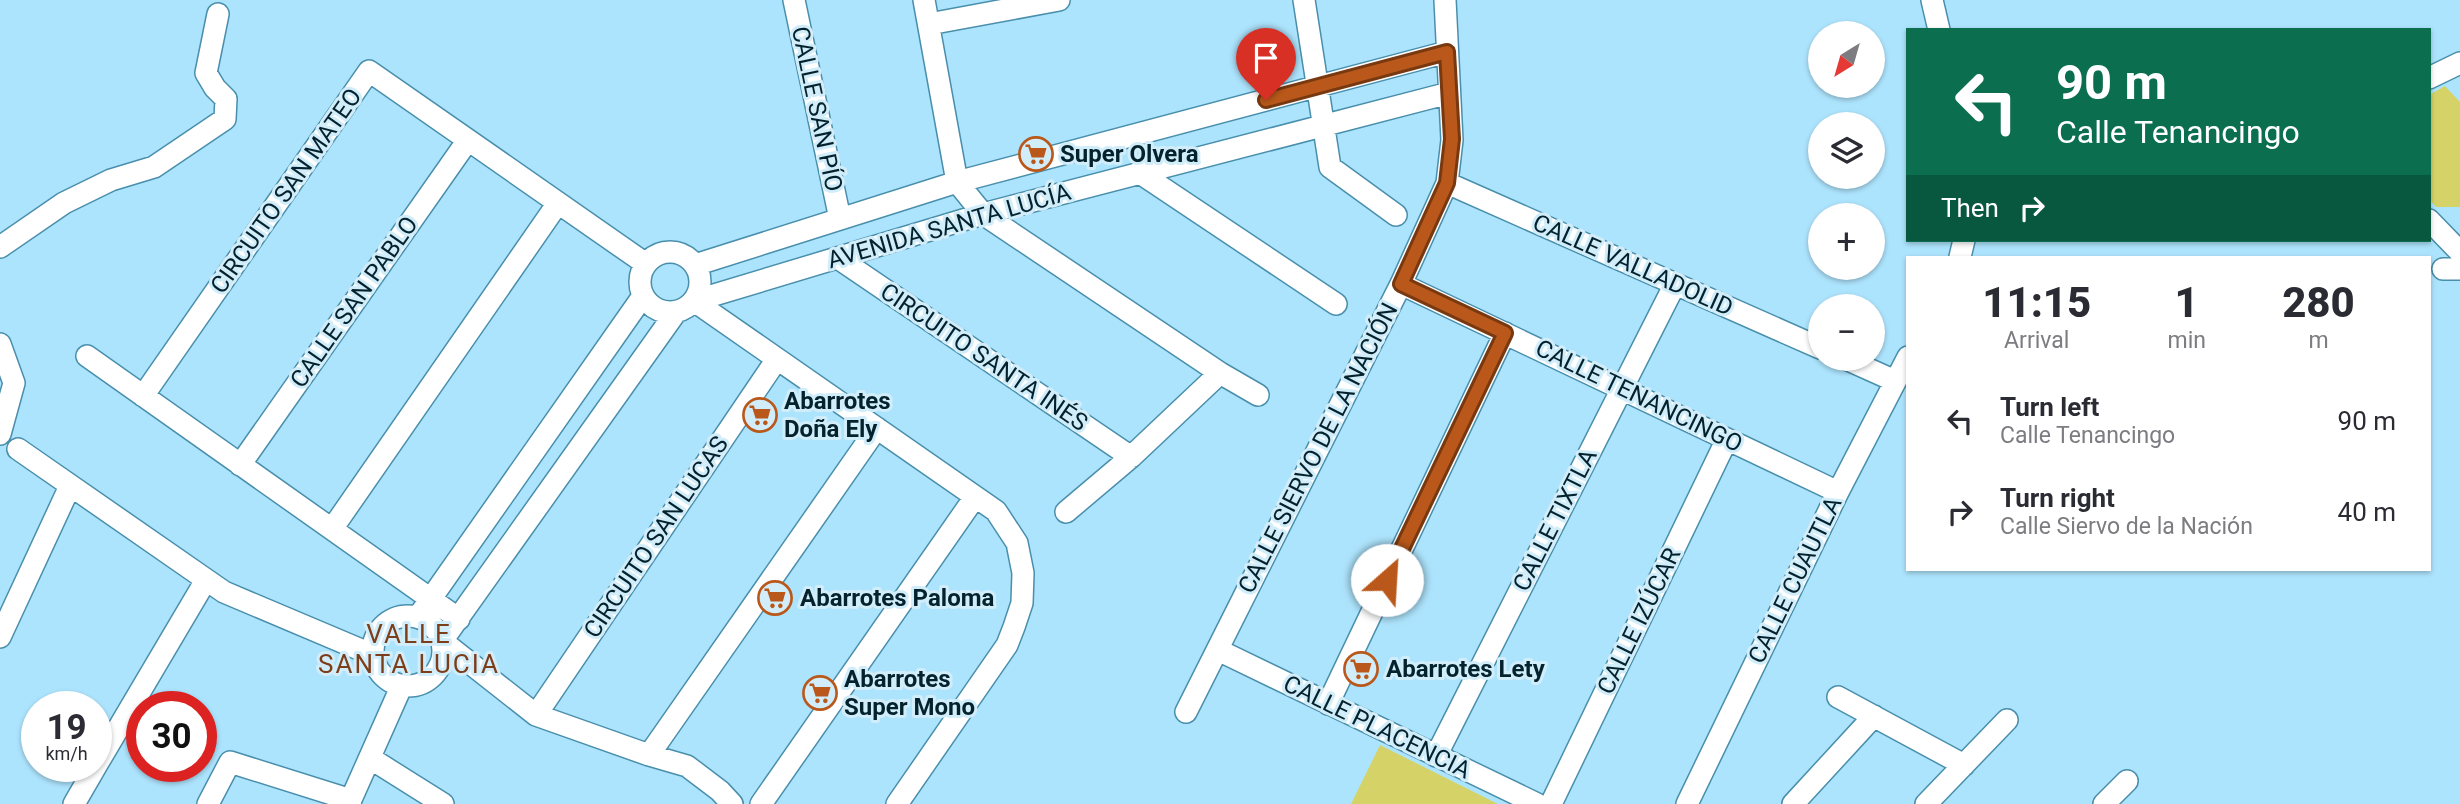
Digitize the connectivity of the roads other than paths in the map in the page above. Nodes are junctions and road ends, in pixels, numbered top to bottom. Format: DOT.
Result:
graph roads {
  1 [pos="794,0"];
  2 [pos="924,0"];
  3 [pos="1059,0"];
  4 [pos="1304,0"];
  5 [pos="1932,0"];
  6 [pos="1451,4"];
  7 [pos="218,14"];
  8 [pos="929,24"];
  9 [pos="1939,28"];
  10 [pos="1447,52"];
  11 [pos="2460,63"];
  12 [pos="2431,77"];
  13 [pos="1317,87"];
  14 [pos="1449,93"];
  15 [pos="1324,126"];
  16 [pos="468,140"];
  17 [pos="1140,173"];
  18 [pos="957,182"];
  19 [pos="1447,183"];
  20 [pos="558,203"];
  21 [pos="983,214"];
  22 [pos="1396,215"];
  23 [pos="840,219"];
  24 [pos="2431,222"];
  25 [pos="0,247"];
  26 [pos="2460,252"];
  27 [pos="838,258"];
  28 [pos="646,264"];
  29 [pos="695,265"];
  30 [pos="1401,284"];
  31 [pos="1675,284"];
  32 [pos="643,296"];
  33 [pos="1336,304"];
  34 [pos="685,307"];
  35 [pos="1505,333"];
  36 [pos="1808,343"];
  37 [pos="0,344"];
  38 [pos="87,356"];
  39 [pos="777,359"];
  40 [pos="1906,361"];
  41 [pos="1873,371"];
  42 [pos="1220,373"];
  43 [pos="1895,381"];
  44 [pos="1621,388"];
  45 [pos="1258,395"];
  46 [pos="143,397"];
  47 [pos="877,428"];
  48 [pos="0,434"];
  49 [pos="1727,439"];
  50 [pos="18,449"];
  51 [pos="535,451"];
  52 [pos="1131,457"];
  53 [pos="240,465"];
  54 [pos="564,471"];
  55 [pos="70,486"];
  56 [pos="1838,492"];
  57 [pos="975,497"];
  58 [pos="1066,512"];
  59 [pos="332,529"];
  60 [pos="206,580"];
  61 [pos="432,599"];
  62 [pos="418,617"];
  63 [pos="459,618"];
  64 [pos="0,637"];
  65 [pos="442,642"];
  66 [pos="1218,650"];
  67 [pos="373,655"];
  68 [pos="402,685"];
  69 [pos="1838,697"];
  70 [pos="1328,704"];
  71 [pos="1186,712"];
  72 [pos="536,715"];
  73 [pos="1874,716"];
  74 [pos="2007,720"];
  75 [pos="112,739"];
  76 [pos="649,755"];
  77 [pos="1436,756"];
  78 [pos="370,758"];
  79 [pos="1964,765"];
  80 [pos="2127,781"];
  81 [pos="87,782"];
  82 [pos="350,802"];
  83 [pos="74,804"];
  84 [pos="208,804"];
  85 [pos="443,804"];
  86 [pos="732,804"];
  87 [pos="761,804"];
  88 [pos="897,804"];
  89 [pos="1537,804"];
  90 [pos="1551,804"];
  91 [pos="1686,804"];
  92 [pos="1793,804"];
  93 [pos="1926,804"];
  94 [pos="2105,804"];
  1 -- 23 [label="street, CALLE SAN PÍO"];
  2 -- 8 [label="street"];
  3 -- 8 [label="street"];
  4 -- 13 [label="street"];
  5 -- 9 [label="street"];
  6 -- 10 [label="street, CALLE SIERVO DE LA NACIÓN"];
  7 -- 25 [label="street"];
  8 -- 18 [label="street"];
  10 -- 13 [label="street, AVENIDA SANTA LUCÍA"];
  10 -- 14 [label="street, CALLE SIERVO DE LA NACIÓN"];
  11 -- 12 [label="street"];
  13 -- 15 [label="street"];
  13 -- 18 [label="street, AVENIDA SANTA LUCÍA"];
  14 -- 15 [label="street, AVENIDA SANTA LUCÍA"];
  14 -- 19 [label="street, CALLE SIERVO DE LA NACIÓN"];
  15 -- 17 [label="street, AVENIDA SANTA LUCÍA"];
  15 -- 22 [label="street"];
  16 -- 20 [label="street, CIRCUITO SAN MATEO"];
  16 -- 46 [label="street, CIRCUITO SAN MATEO"];
  16 -- 53 [label="street, CALLE SAN PABLO"];
  17 -- 21 [label="street, AVENIDA SANTA LUCÍA"];
  17 -- 33 [label="street"];
  18 -- 21 [label="street"];
  18 -- 23 [label="street, AVENIDA SANTA LUCÍA"];
  19 -- 30 [label="street, CALLE SIERVO DE LA NACIÓN"];
  19 -- 31 [label="street, CALLE VALLADOLID"];
  20 -- 28 [label="street, CIRCUITO SAN MATEO"];
  20 -- 59 [label="street"];
  21 -- 27 [label="street, AVENIDA SANTA LUCÍA"];
  21 -- 42 [label="street"];
  23 -- 29 [label="street, AVENIDA SANTA LUCÍA"];
  24 -- 26 [label="street"];
  27 -- 34 [label="street, AVENIDA SANTA LUCÍA"];
  27 -- 52 [label="street, CIRCUITO SANTA INÉS"];
  28 -- 29 [label="street"];
  28 -- 32 [label="street"];
  29 -- 34 [label="street"];
  30 -- 35 [label="street, CALLE TENANCINGO"];
  30 -- 66 [label="street, CALLE SIERVO DE LA NACIÓN"];
  31 -- 36 [label="street, CALLE VALLADOLID"];
  31 -- 44 [label="street, CALLE TIXTLA"];
  32 -- 34 [label="street"];
  32 -- 51 [label="street"];
  34 -- 39 [label="street"];
  34 -- 54 [label="street"];
  35 -- 44 [label="street, CALLE TENANCINGO"];
  35 -- 70 [label="street"];
  37 -- 48 [label="street"];
  38 -- 46 [label="street"];
  39 -- 47 [label="street"];
  39 -- 72 [label="street, CIRCUITO SAN LUCAS"];
  40 -- 43 [label="street, CALLE CUAUTLA"];
  41 -- 43 [label="street"];
  42 -- 45 [label="street"];
  42 -- 52 [label="street"];
  43 -- 56 [label="street, CALLE CUAUTLA"];
  44 -- 49 [label="street, CALLE TENANCINGO"];
  44 -- 77 [label="street, CALLE TIXTLA"];
  46 -- 53 [label="street"];
  47 -- 57 [label="street"];
  47 -- 76 [label="street"];
  49 -- 56 [label="street, CALLE TENANCINGO"];
  49 -- 90 [label="street, CALLE IZÚCAR"];
  50 -- 55 [label="street"];
  51 -- 54 [label="street"];
  51 -- 61 [label="street"];
  52 -- 58 [label="street"];
  53 -- 59 [label="street"];
  54 -- 63 [label="street"];
  55 -- 60 [label="street"];
  55 -- 64 [label="street"];
  56 -- 91 [label="street, CALLE CUAUTLA"];
  57 -- 87 [label="street"];
  57 -- 88 [label="street"];
  59 -- 61 [label="street"];
  60 -- 67 [label="street"];
  60 -- 75 [label="street"];
  61 -- 62 [label="street"];
  61 -- 63 [label="street"];
  62 -- 65 [label="street"];
  62 -- 67 [label="street"];
  63 -- 65 [label="street"];
  65 -- 68 [label="street"];
  65 -- 72 [label="street"];
  66 -- 70 [label="street, CALLE PLACENCIA"];
  66 -- 71 [label="street, CALLE SIERVO DE LA NACIÓN"];
  67 -- 68 [label="street"];
  68 -- 78 [label="street"];
  69 -- 73 [label="street"];
  70 -- 77 [label="street, CALLE PLACENCIA"];
  72 -- 76 [label="street"];
  73 -- 79 [label="street"];
  73 -- 92 [label="street"];
  74 -- 79 [label="street"];
  76 -- 86 [label="street"];
  77 -- 89 [label="street, CALLE PLACENCIA"];
  78 -- 82 [label="street"];
  78 -- 85 [label="street"];
  79 -- 93 [label="street"];
  80 -- 94 [label="street"];
  81 -- 83 [label="street"];
  82 -- 84 [label="street"];
}
